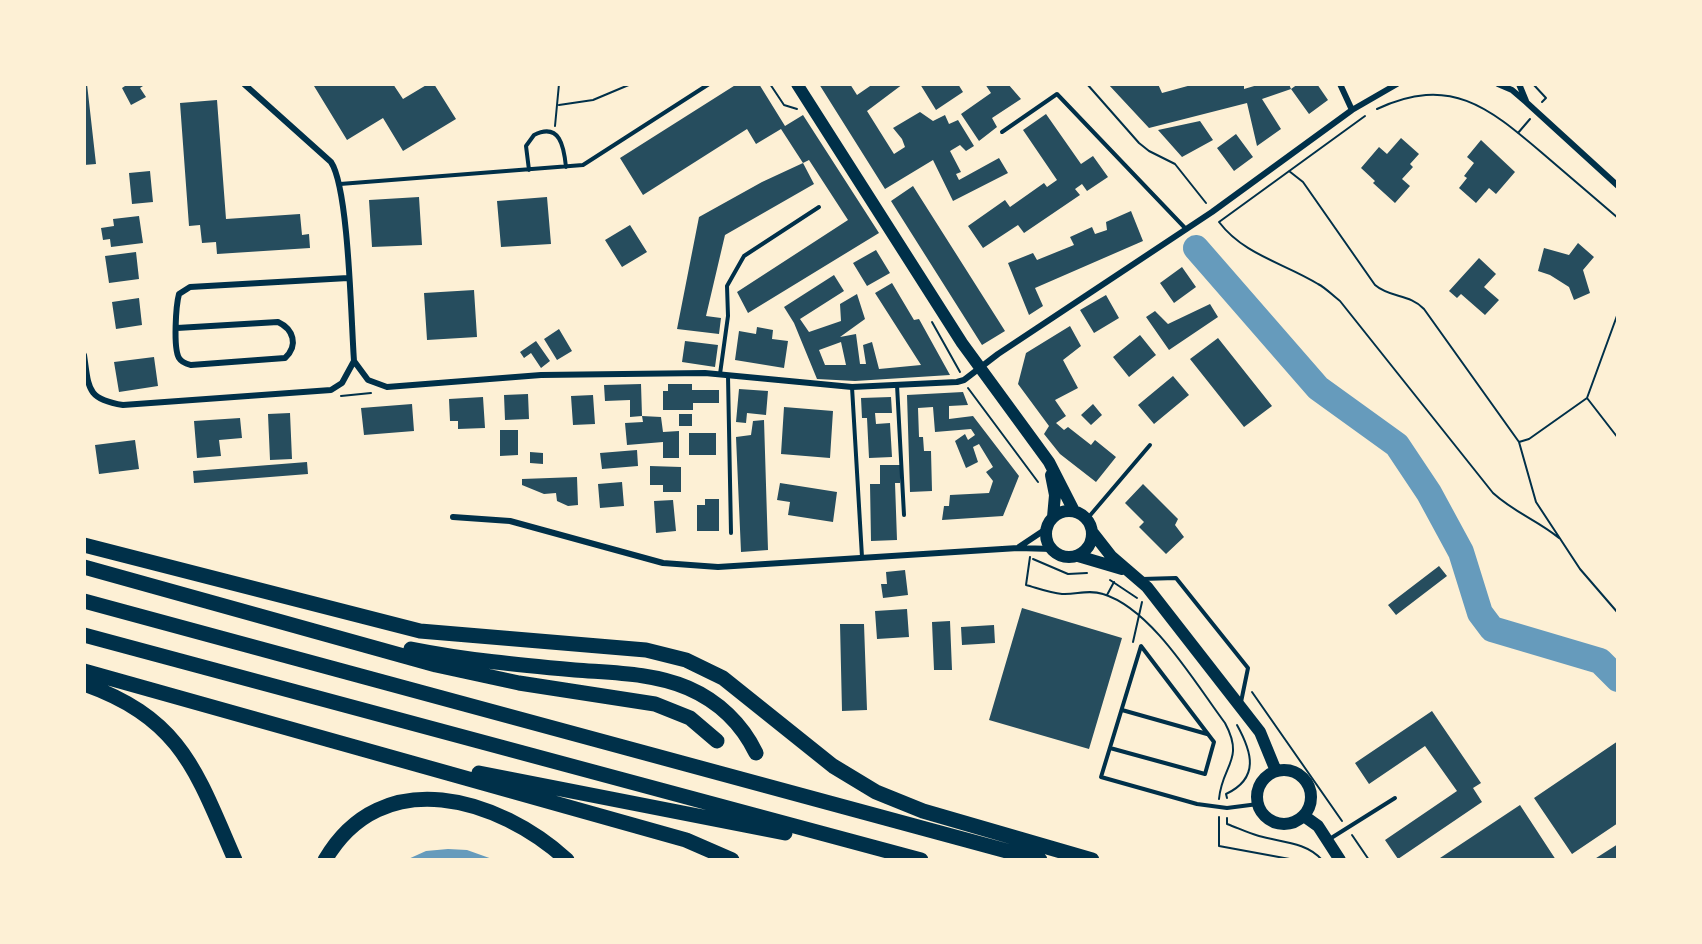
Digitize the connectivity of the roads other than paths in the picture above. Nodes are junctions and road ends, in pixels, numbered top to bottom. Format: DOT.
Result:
graph roads {
  1 [pos="244,84"];
  2 [pos="709,84"];
  3 [pos="797,84"];
  4 [pos="1340,84"];
  5 [pos="1397,84"];
  6 [pos="1498,84"];
  7 [pos="1519,84"];
  8 [pos="1526,102"];
  9 [pos="1352,110"];
  10 [pos="1002,132"];
  11 [pos="566,167"];
  12 [pos="529,170"];
  13 [pos="340,184"];
  14 [pos="1618,186"];
  15 [pos="819,207"];
  16 [pos="1187,230"];
  17 [pos="348,278"];
  18 [pos="177,328"];
  19 [pos="84,355"];
  20 [pos="354,361"];
  21 [pos="980,368"];
  22 [pos="720,374"];
  23 [pos="728,375"];
  24 [pos="897,385"];
  25 [pos="852,387"];
  26 [pos="1150,445"];
  27 [pos="1049,462"];
  28 [pos="1074,511"];
  29 [pos="904,515"];
  30 [pos="453,517"];
  31 [pos="1053,517"];
  32 [pos="1087,519"];
  33 [pos="1046,529"];
  34 [pos="731,533"];
  35 [pos="1093,533"];
  36 [pos="84,545"];
  37 [pos="1018,548"];
  38 [pos="1052,549"];
  39 [pos="1078,556"];
  40 [pos="862,558"];
  41 [pos="84,567"];
  42 [pos="1137,576"];
  43 [pos="84,601"];
  44 [pos="219,603"];
  45 [pos="84,635"];
  46 [pos="84,671"];
  47 [pos="84,684"];
  48 [pos="1240,706"];
  49 [pos="1122,710"];
  50 [pos="298,729"];
  51 [pos="1207,734"];
  52 [pos="717,741"];
  53 [pos="1110,748"];
  54 [pos="756,753"];
  55 [pos="1276,771"];
  56 [pos="1395,798"];
  57 [pos="1258,804"];
  58 [pos="1304,816"];
  59 [pos="1328,840"];
  60 [pos="887,851"];
  61 [pos="327,858"];
  62 [pos="235,860"];
  63 [pos="567,860"];
  64 [pos="732,860"];
  65 [pos="921,860"];
  66 [pos="1040,860"];
  67 [pos="1092,860"];
  68 [pos="1340,860"];
  1 -- 13 [label="street"];
  2 -- 11 [label="lane"];
  3 -- 21 [label="main road"];
  4 -- 9 [label="street"];
  5 -- 9 [label="street"];
  6 -- 8 [label="street"];
  7 -- 8 [label="street"];
  8 -- 14 [label="street"];
  9 -- 16 [label="street"];
  10 -- 16 [label="lane"];
  11 -- 12 [label="lane"];
  11 -- 12 [label="lane"];
  12 -- 13 [label="lane"];
  13 -- 17 [label="street"];
  15 -- 22 [label="lane"];
  16 -- 21 [label="street"];
  17 -- 18 [label="street"];
  17 -- 20 [label="street"];
  18 -- 18 [label="street"];
  19 -- 20 [label="street"];
  20 -- 22 [label="street"];
  21 -- 24 [label="street"];
  21 -- 27 [label="main road"];
  22 -- 23 [label="street"];
  23 -- 25 [label="street"];
  23 -- 34 [label="lane"];
  24 -- 25 [label="street"];
  24 -- 29 [label="lane"];
  25 -- 40 [label="lane"];
  26 -- 32 [label="lane"];
  27 -- 28 [label="main road"];
  27 -- 31 [label="main road"];
  28 -- 31 [label="main road"];
  28 -- 32 [label="main road"];
  30 -- 40 [label="street"];
  31 -- 33 [label="main road"];
  32 -- 35 [label="main road"];
  33 -- 37 [label="street"];
  33 -- 38 [label="main road"];
  35 -- 39 [label="main road"];
  35 -- 42 [label="main road"];
  36 -- 67 [label="highway"];
  37 -- 38 [label="street"];
  37 -- 40 [label="street"];
  38 -- 39 [label="main road"];
  39 -- 42 [label="main road"];
  41 -- 44 [label="highway"];
  42 -- 48 [label="main road"];
  42 -- 48 [label="lane"];
  43 -- 66 [label="highway"];
  44 -- 52 [label="highway"];
  44 -- 54 [label="highway"];
  45 -- 60 [label="highway"];
  46 -- 50 [label="highway"];
  47 -- 62 [label="highway"];
  48 -- 55 [label="main road"];
  49 -- 51 [label="lane"];
  49 -- 51 [label="lane"];
  49 -- 53 [label="lane"];
  50 -- 60 [label="highway"];
  50 -- 64 [label="highway"];
  51 -- 53 [label="lane"];
  53 -- 57 [label="lane"];
  55 -- 57 [label="main road"];
  55 -- 58 [label="main road"];
  56 -- 59 [label="lane"];
  57 -- 58 [label="main road"];
  58 -- 59 [label="main road"];
  59 -- 68 [label="main road"];
  60 -- 65 [label="highway"];
  61 -- 63 [label="highway"];
}
